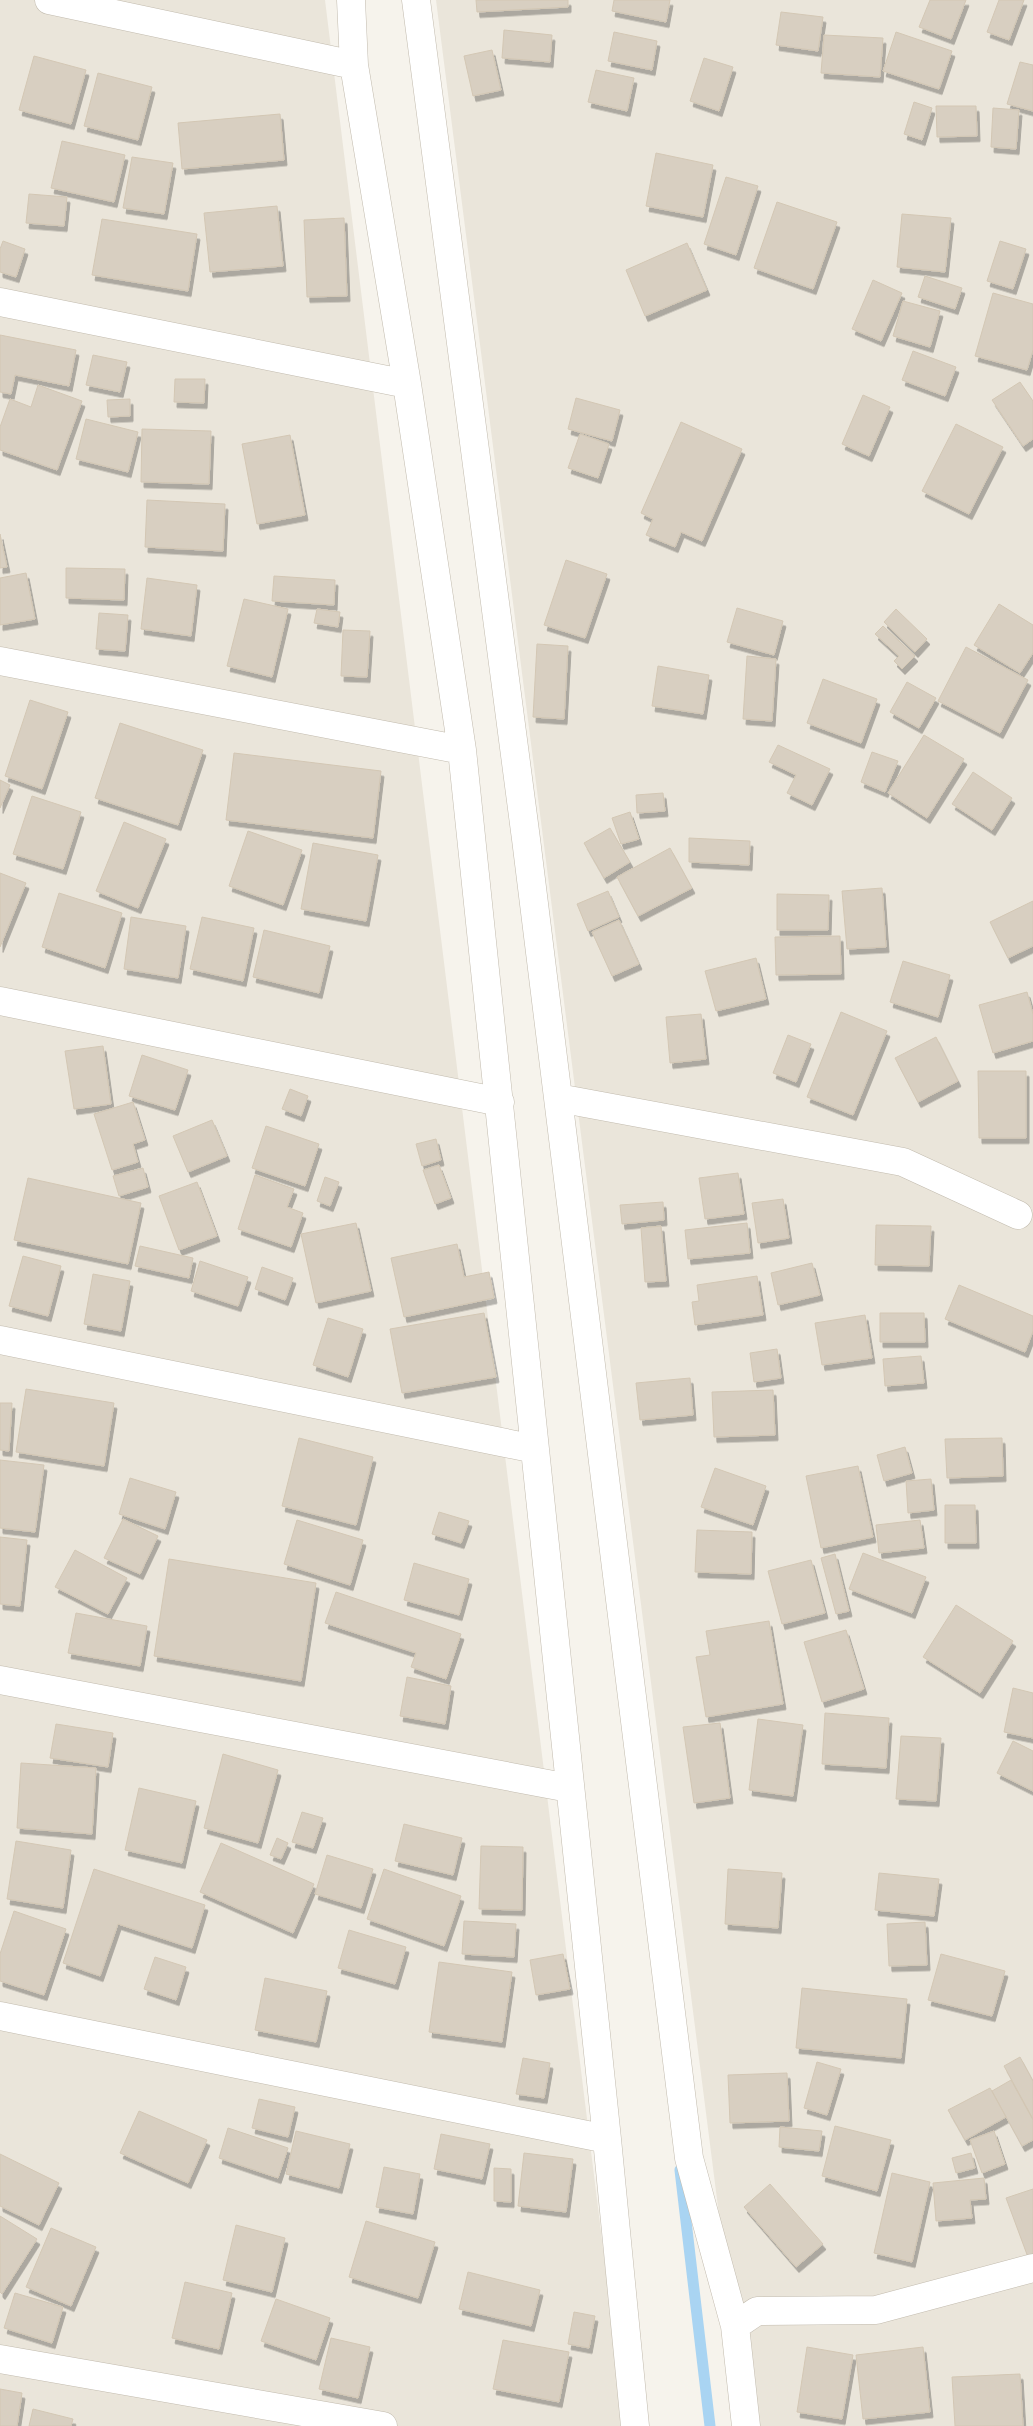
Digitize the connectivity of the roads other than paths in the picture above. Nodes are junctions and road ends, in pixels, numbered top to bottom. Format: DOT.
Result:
graph roads {
  1 [pos="49,0"];
  2 [pos="351,0"];
  3 [pos="416,0"];
  4 [pos="354,65"];
  5 [pos="0,302"];
  6 [pos="407,384"];
  7 [pos="0,661"];
  8 [pos="462,750"];
  9 [pos="0,1001"];
  10 [pos="558,1098"];
  11 [pos="500,1102"];
  12 [pos="1018,1215"];
  13 [pos="0,1340"];
  14 [pos="535,1449"];
  15 [pos="0,1680"];
  16 [pos="569,1788"];
  17 [pos="0,2016"];
  18 [pos="607,2139"];
  19 [pos="1033,2268"];
  20 [pos="735,2326"];
  21 [pos="0,2359"];
  22 [pos="383,2426"];
  23 [pos="635,2426"];
  24 [pos="746,2426"];
  1 -- 4 [label="street"];
  2 -- 4 [label="street"];
  3 -- 10 [label="street"];
  4 -- 6 [label="street"];
  5 -- 6 [label="street"];
  6 -- 8 [label="street"];
  7 -- 8 [label="street"];
  8 -- 11 [label="street"];
  9 -- 11 [label="street"];
  10 -- 12 [label="street"];
  10 -- 20 [label="street"];
  11 -- 14 [label="street"];
  13 -- 14 [label="street"];
  14 -- 16 [label="street"];
  15 -- 16 [label="street"];
  16 -- 18 [label="street"];
  17 -- 18 [label="street"];
  18 -- 23 [label="street"];
  19 -- 20 [label="street"];
  20 -- 24 [label="street"];
  21 -- 22 [label="street"];
}
